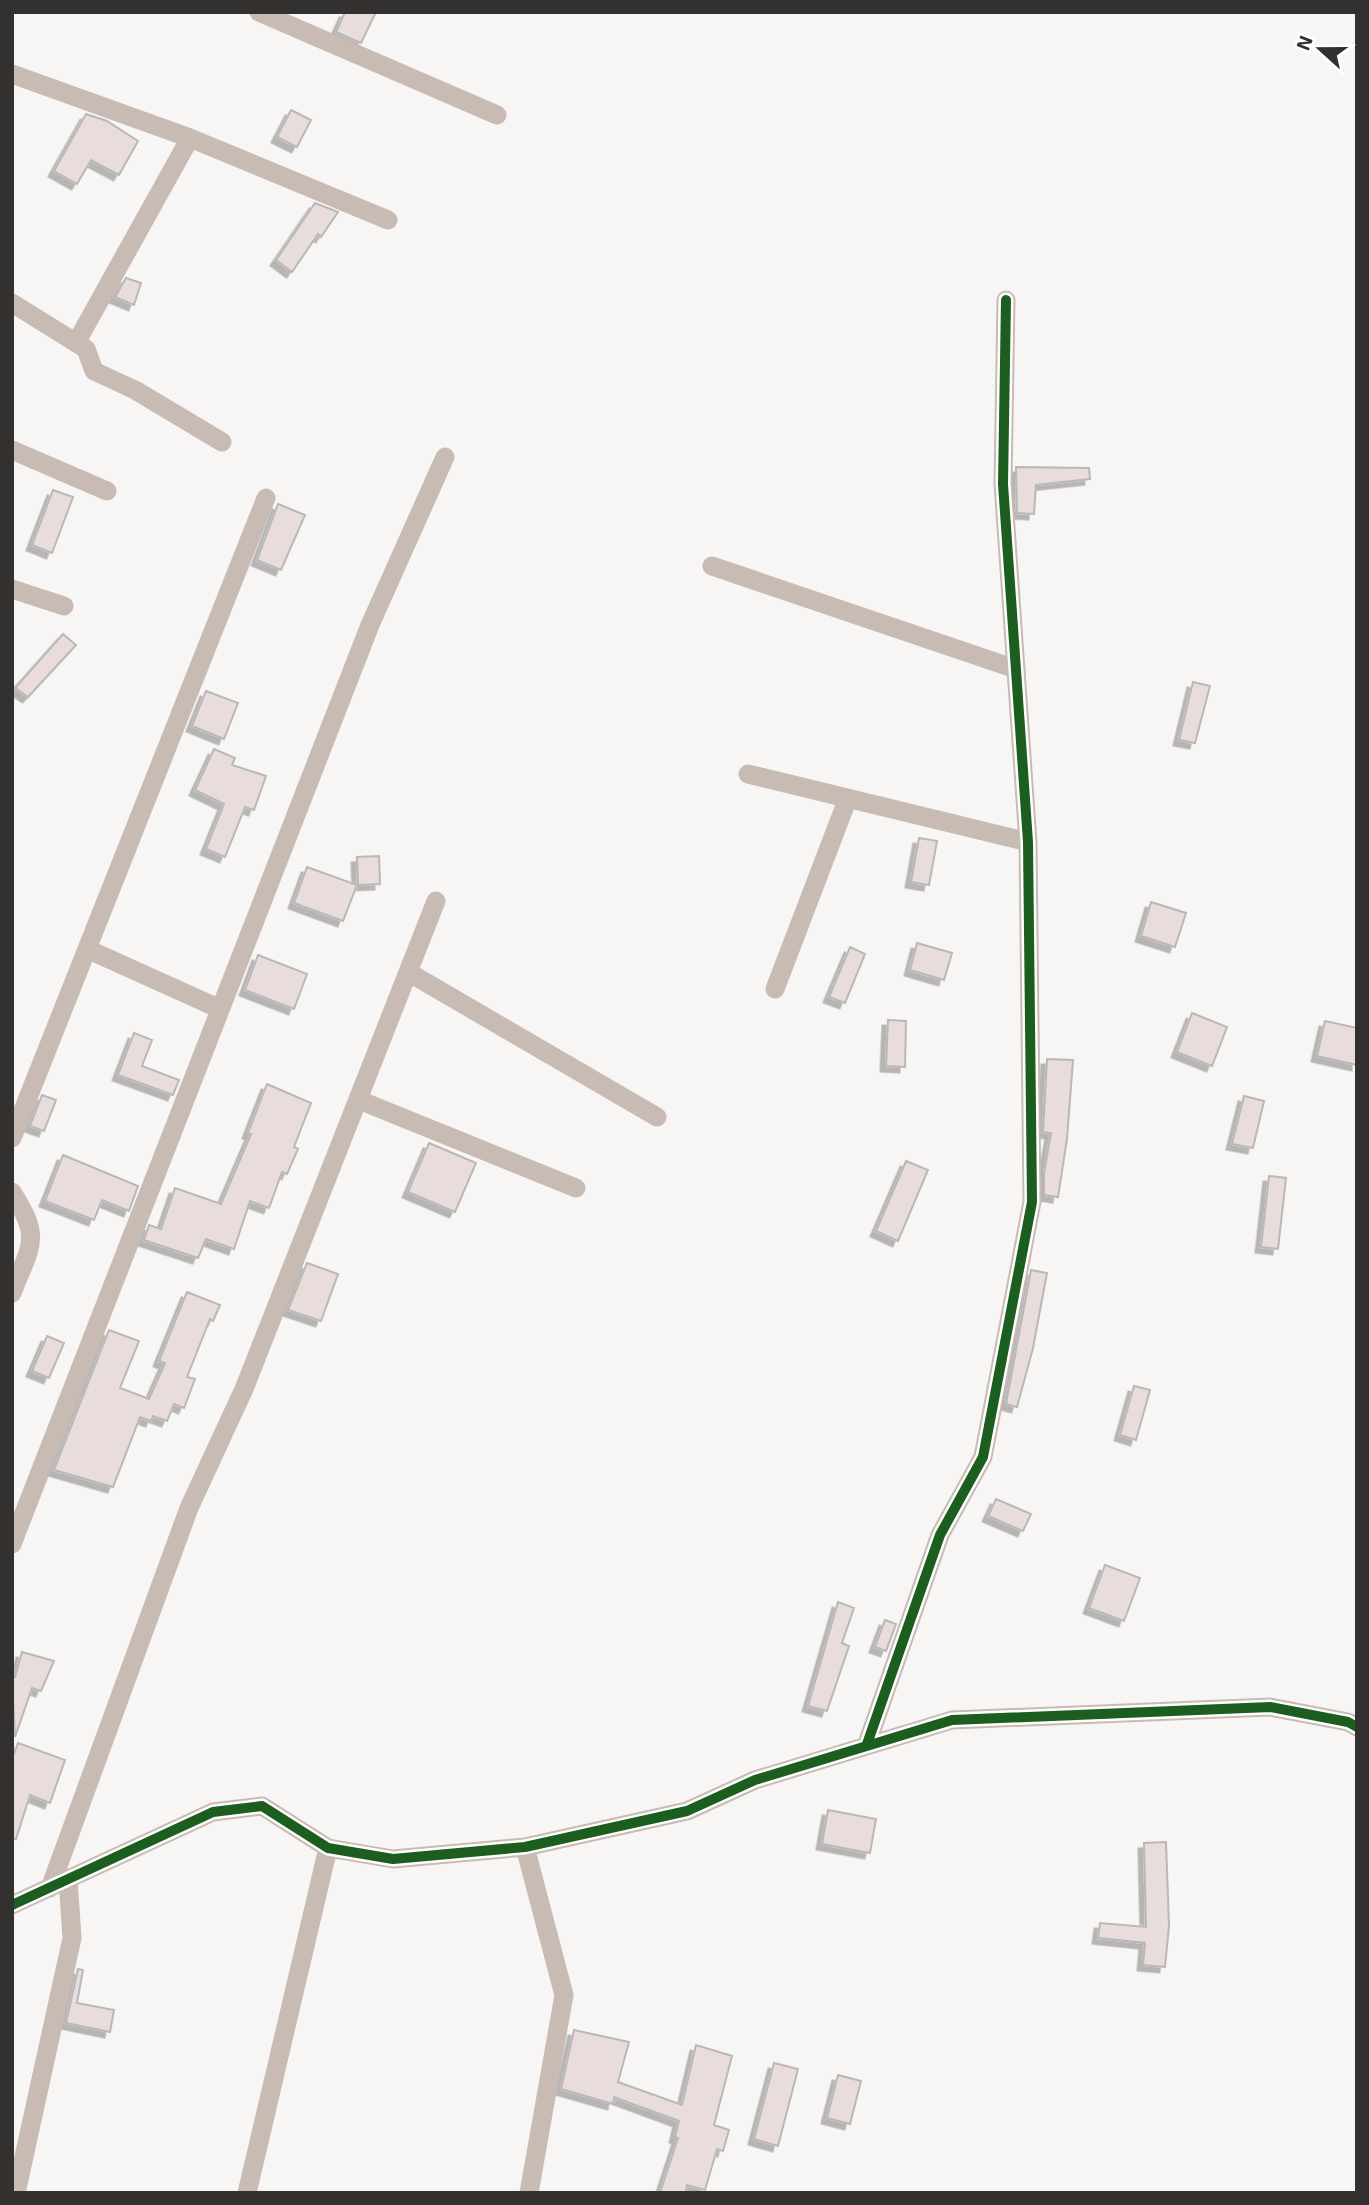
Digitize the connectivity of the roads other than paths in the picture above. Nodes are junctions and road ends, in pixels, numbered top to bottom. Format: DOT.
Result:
graph roads {
  1 [pos="259,12"];
  2 [pos="12,74"];
  3 [pos="498,115"];
  4 [pos="190,138"];
  5 [pos="388,220"];
  6 [pos="1006,300"];
  7 [pos="12,303"];
  8 [pos="76,343"];
  9 [pos="222,442"];
  10 [pos="12,450"];
  11 [pos="445,457"];
  12 [pos="107,491"];
  13 [pos="266,498"];
  14 [pos="712,566"];
  15 [pos="12,589"];
  16 [pos="64,606"];
  17 [pos="1016,668"];
  18 [pos="748,774"];
  19 [pos="848,798"];
  20 [pos="1028,842"];
  21 [pos="436,901"];
  22 [pos="87,949"];
  23 [pos="408,972"];
  24 [pos="775,989"];
  25 [pos="220,1009"];
  26 [pos="359,1100"];
  27 [pos="657,1117"];
  28 [pos="12,1138"];
  29 [pos="576,1188"];
  30 [pos="12,1192"];
  31 [pos="12,1293"];
  32 [pos="12,1544"];
  33 [pos="1357,1727"];
  34 [pos="867,1744"];
  35 [pos="328,1847"];
  36 [pos="525,1847"];
  37 [pos="59,1884"];
  38 [pos="12,1905"];
  39 [pos="16,2193"];
  40 [pos="247,2193"];
  41 [pos="529,2193"];
  1 -- 3 [label="street"];
  2 -- 4 [label="street"];
  4 -- 5 [label="street"];
  4 -- 8 [label="street"];
  6 -- 17 [label="street"];
  7 -- 8 [label="street"];
  8 -- 9 [label="street"];
  10 -- 12 [label="street"];
  11 -- 25 [label="street"];
  13 -- 22 [label="street"];
  14 -- 17 [label="street"];
  15 -- 16 [label="street"];
  17 -- 20 [label="street"];
  18 -- 19 [label="street"];
  19 -- 20 [label="street"];
  19 -- 24 [label="street"];
  20 -- 34 [label="street"];
  21 -- 23 [label="street"];
  22 -- 25 [label="street"];
  22 -- 28 [label="street"];
  23 -- 26 [label="street"];
  23 -- 27 [label="street"];
  25 -- 32 [label="street"];
  26 -- 29 [label="street"];
  26 -- 37 [label="street"];
  30 -- 31 [label="street"];
  33 -- 34 [label="street"];
  34 -- 36 [label="street"];
  35 -- 36 [label="street"];
  35 -- 37 [label="street"];
  35 -- 40 [label="street"];
  36 -- 41 [label="street"];
  37 -- 38 [label="street"];
  37 -- 39 [label="street"];
}
